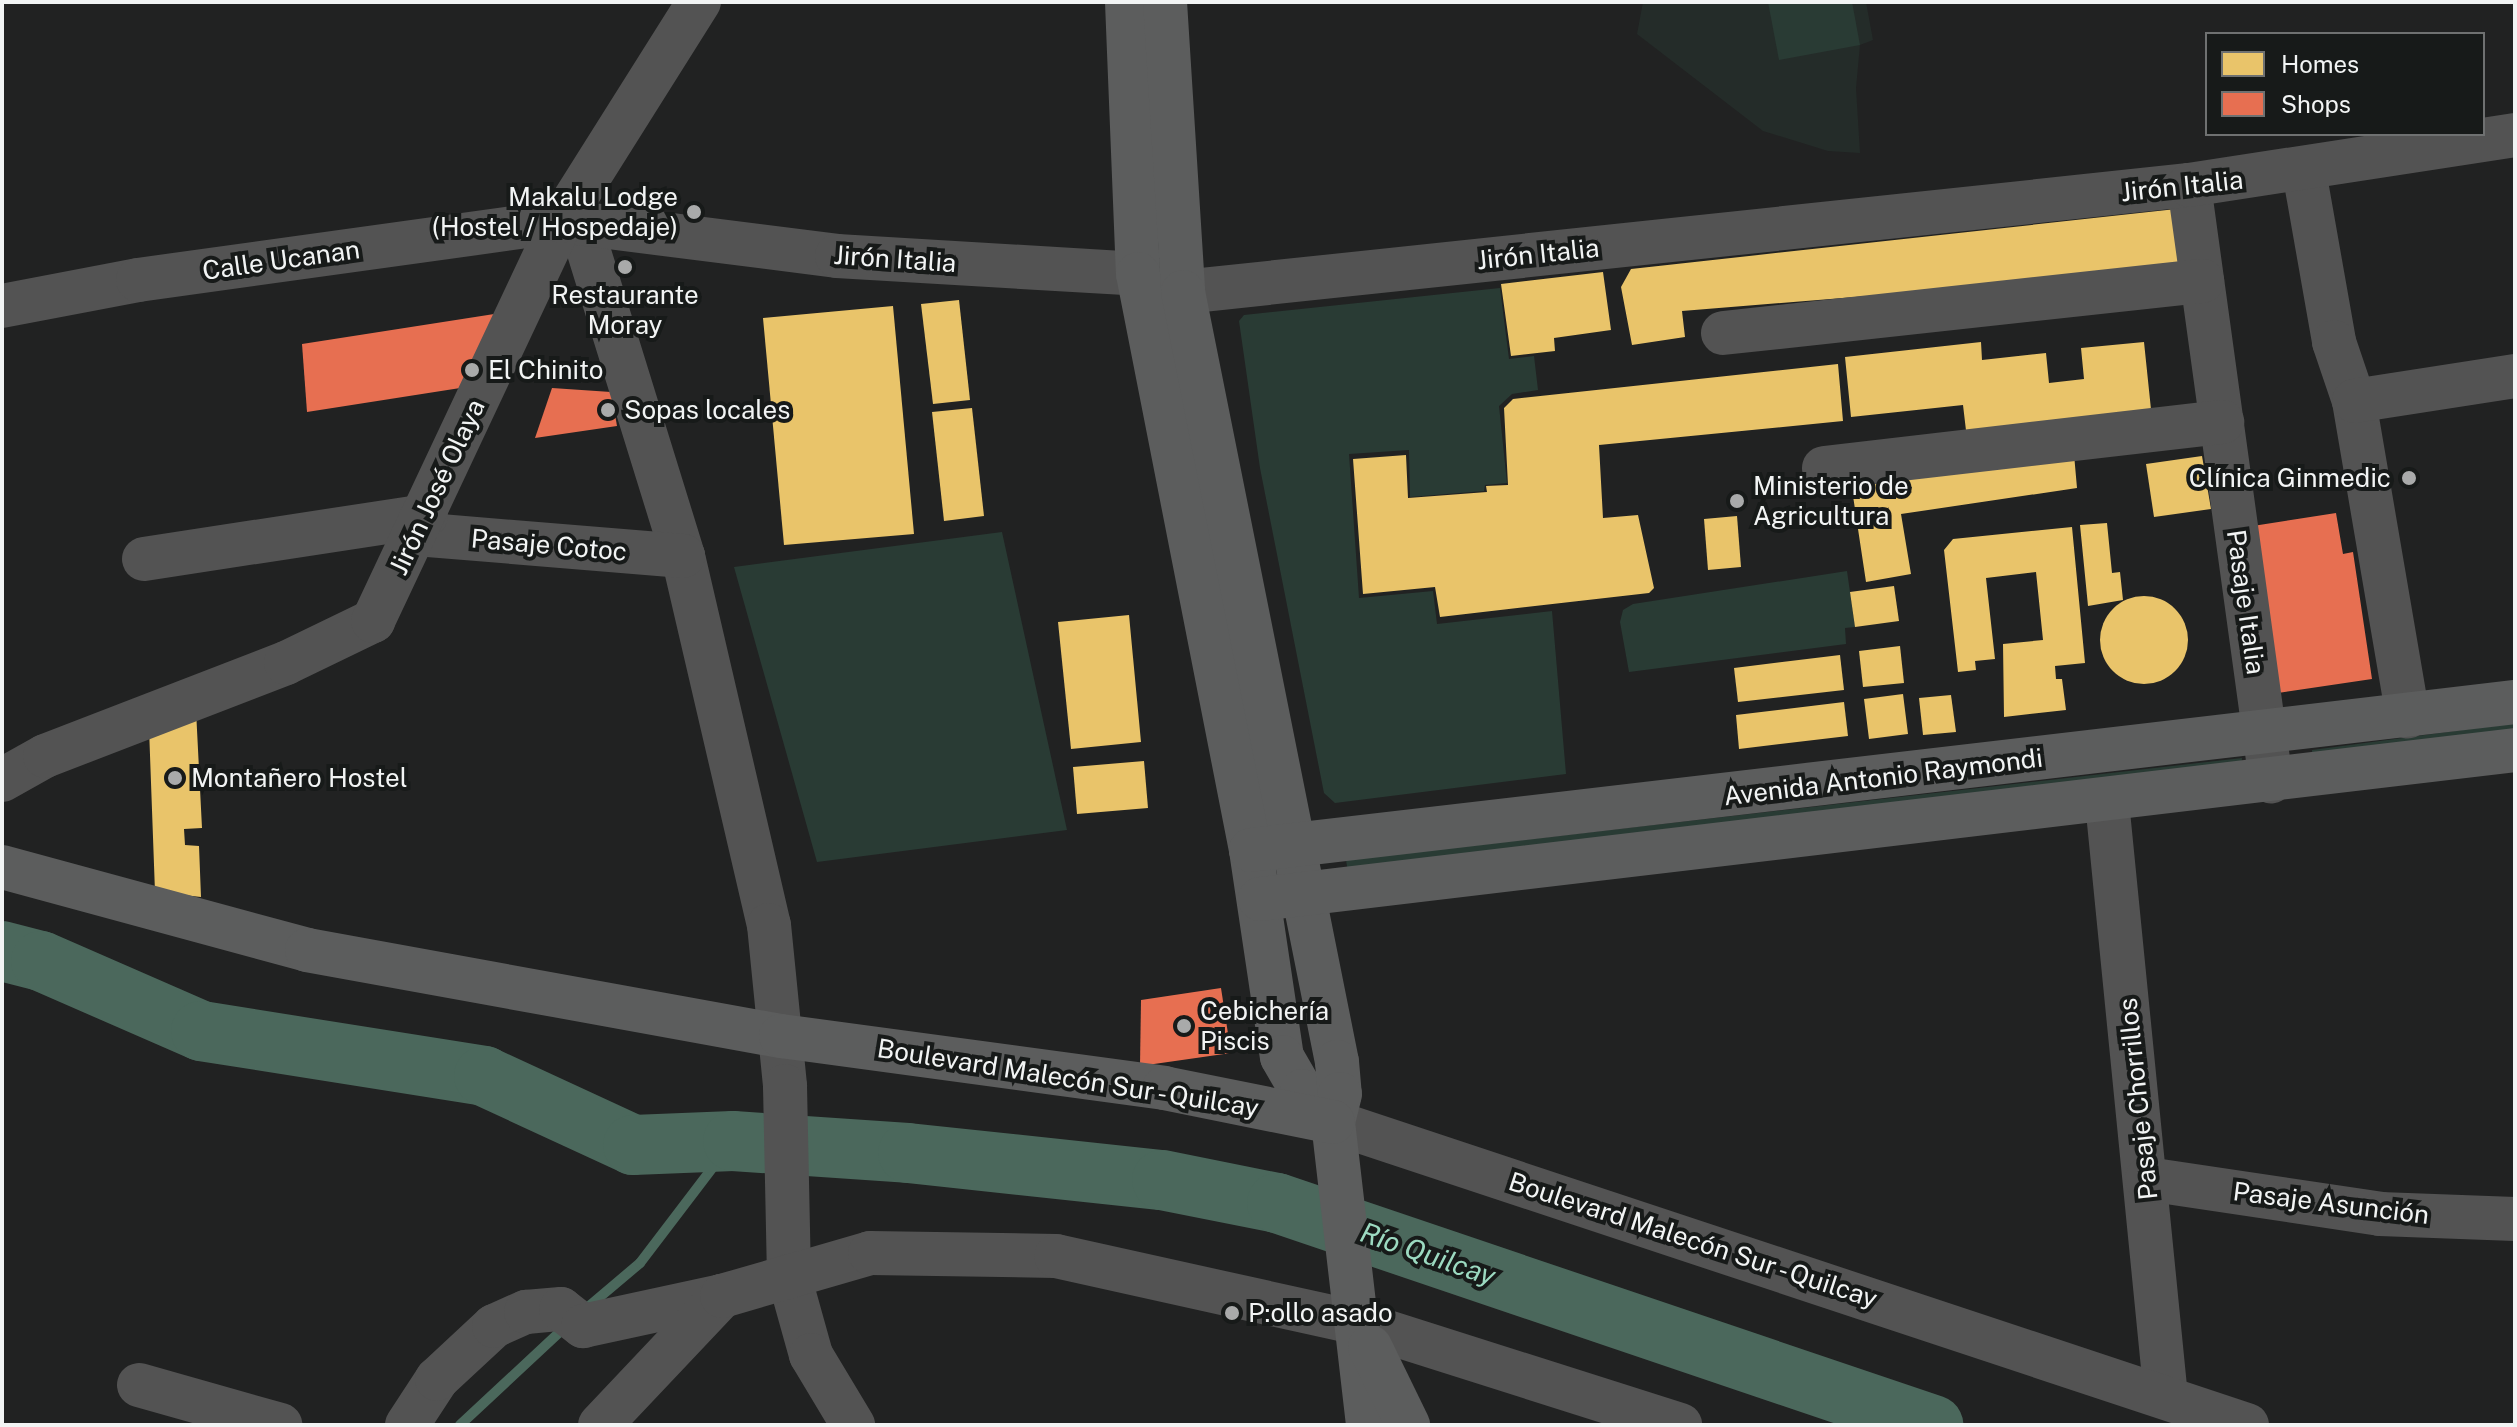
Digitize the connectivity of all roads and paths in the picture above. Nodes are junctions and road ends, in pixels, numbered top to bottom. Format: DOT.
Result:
graph roads {
  1 [pos="699,2"];
  2 [pos="1127,2"];
  3 [pos="1165,2"];
  4 [pos="2515,135"];
  5 [pos="2304,171"];
  6 [pos="2189,185"];
  7 [pos="570,222"];
  8 [pos="1138,274"];
  9 [pos="2202,281"];
  10 [pos="1183,292"];
  11 [pos="2,306"];
  12 [pos="1723,333"];
  13 [pos="2515,376"];
  14 [pos="2354,401"];
  15 [pos="2222,422"];
  16 [pos="1824,468"];
  17 [pos="421,525"];
  18 [pos="683,556"];
  19 [pos="144,559"];
  20 [pos="2515,702"];
  21 [pos="2408,716"];
  22 [pos="2264,733"];
  23 [pos="2515,750"];
  24 [pos="2,780"];
  25 [pos="2271,781"];
  26 [pos="2107,802"];
  27 [pos="1272,848"];
  28 [pos="2,867"];
  29 [pos="1303,896"];
  30 [pos="1260,899"];
  31 [pos="781,1036"];
  32 [pos="1335,1141"];
  33 [pos="2147,1179"];
  34 [pos="2515,1219"];
  35 [pos="789,1255"];
  36 [pos="722,1296"];
  37 [pos="1357,1303"];
  38 [pos="139,1385"];
  39 [pos="2166,1397"];
  40 [pos="280,1425"];
  41 [pos="407,1425"];
  42 [pos="600,1425"];
  43 [pos="853,1425"];
  44 [pos="1368,1425"];
  45 [pos="1408,1425"];
  46 [pos="1680,1425"];
  47 [pos="2247,1425"];
  1 -- 7 [label="street, Jirón José Olaya"];
  2 -- 8 [label="main road"];
  3 -- 10 [label="main road"];
  4 -- 5 [label="street, Jirón Italia"];
  5 -- 6 [label="street, Jirón Italia"];
  5 -- 14 [label="street"];
  6 -- 9 [label="street, Pasaje Italia"];
  6 -- 10 [label="street, Jirón Italia"];
  7 -- 8 [label="street, Jirón Italia"];
  7 -- 11 [label="street, Calle Ucanan"];
  7 -- 17 [label="street, Jirón José Olaya"];
  7 -- 18 [label="street"];
  8 -- 10 [label="street, Jirón Italia"];
  8 -- 27 [label="main road"];
  9 -- 12 [label="street"];
  9 -- 15 [label="street, Pasaje Italia"];
  10 -- 27 [label="main road"];
  13 -- 14 [label="street"];
  14 -- 21 [label="street"];
  15 -- 16 [label="street"];
  15 -- 22 [label="street, Pasaje Italia"];
  17 -- 18 [label="street, Pasaje Cotoc"];
  17 -- 19 [label="street, Pasaje Cotoc"];
  17 -- 24 [label="street, Jirón José Olaya"];
  18 -- 31 [label="street"];
  20 -- 21 [label="main road, Avenida Antonio Raymondi"];
  21 -- 22 [label="main road, Avenida Antonio Raymondi"];
  22 -- 25 [label="street, Pasaje Italia"];
  22 -- 27 [label="main road, Avenida Antonio Raymondi"];
  23 -- 25 [label="main road, Avenida Antonio Raymondi"];
  25 -- 26 [label="main road, Avenida Antonio Raymondi"];
  26 -- 29 [label="main road, Avenida Antonio Raymondi"];
  26 -- 33 [label="street, Pasaje Chorrillos"];
  27 -- 29 [label="main road"];
  27 -- 30 [label="main road"];
  28 -- 31 [label="main road, Boulevard Malecón Sur - Quilcay"];
  29 -- 30 [label="main road, Avenida Antonio Raymondi"];
  29 -- 32 [label="main road"];
  30 -- 32 [label="main road"];
  31 -- 32 [label="main road, Boulevard Malecón Sur - Quilcay"];
  31 -- 35 [label="street"];
  32 -- 37 [label="main road"];
  32 -- 39 [label="street, Boulevard Malecón Sur - Quilcay"];
  33 -- 34 [label="street, Pasaje Asunción"];
  33 -- 39 [label="street, Pasaje Chorrillos"];
  35 -- 36 [label="street"];
  35 -- 37 [label="street"];
  35 -- 43 [label="street"];
  36 -- 41 [label="street"];
  36 -- 42 [label="street"];
  37 -- 44 [label="main road"];
  37 -- 45 [label="main road"];
  37 -- 46 [label="street"];
  38 -- 40 [label="street"];
  39 -- 47 [label="street, Boulevard Malecón Sur - Quilcay"];
}
